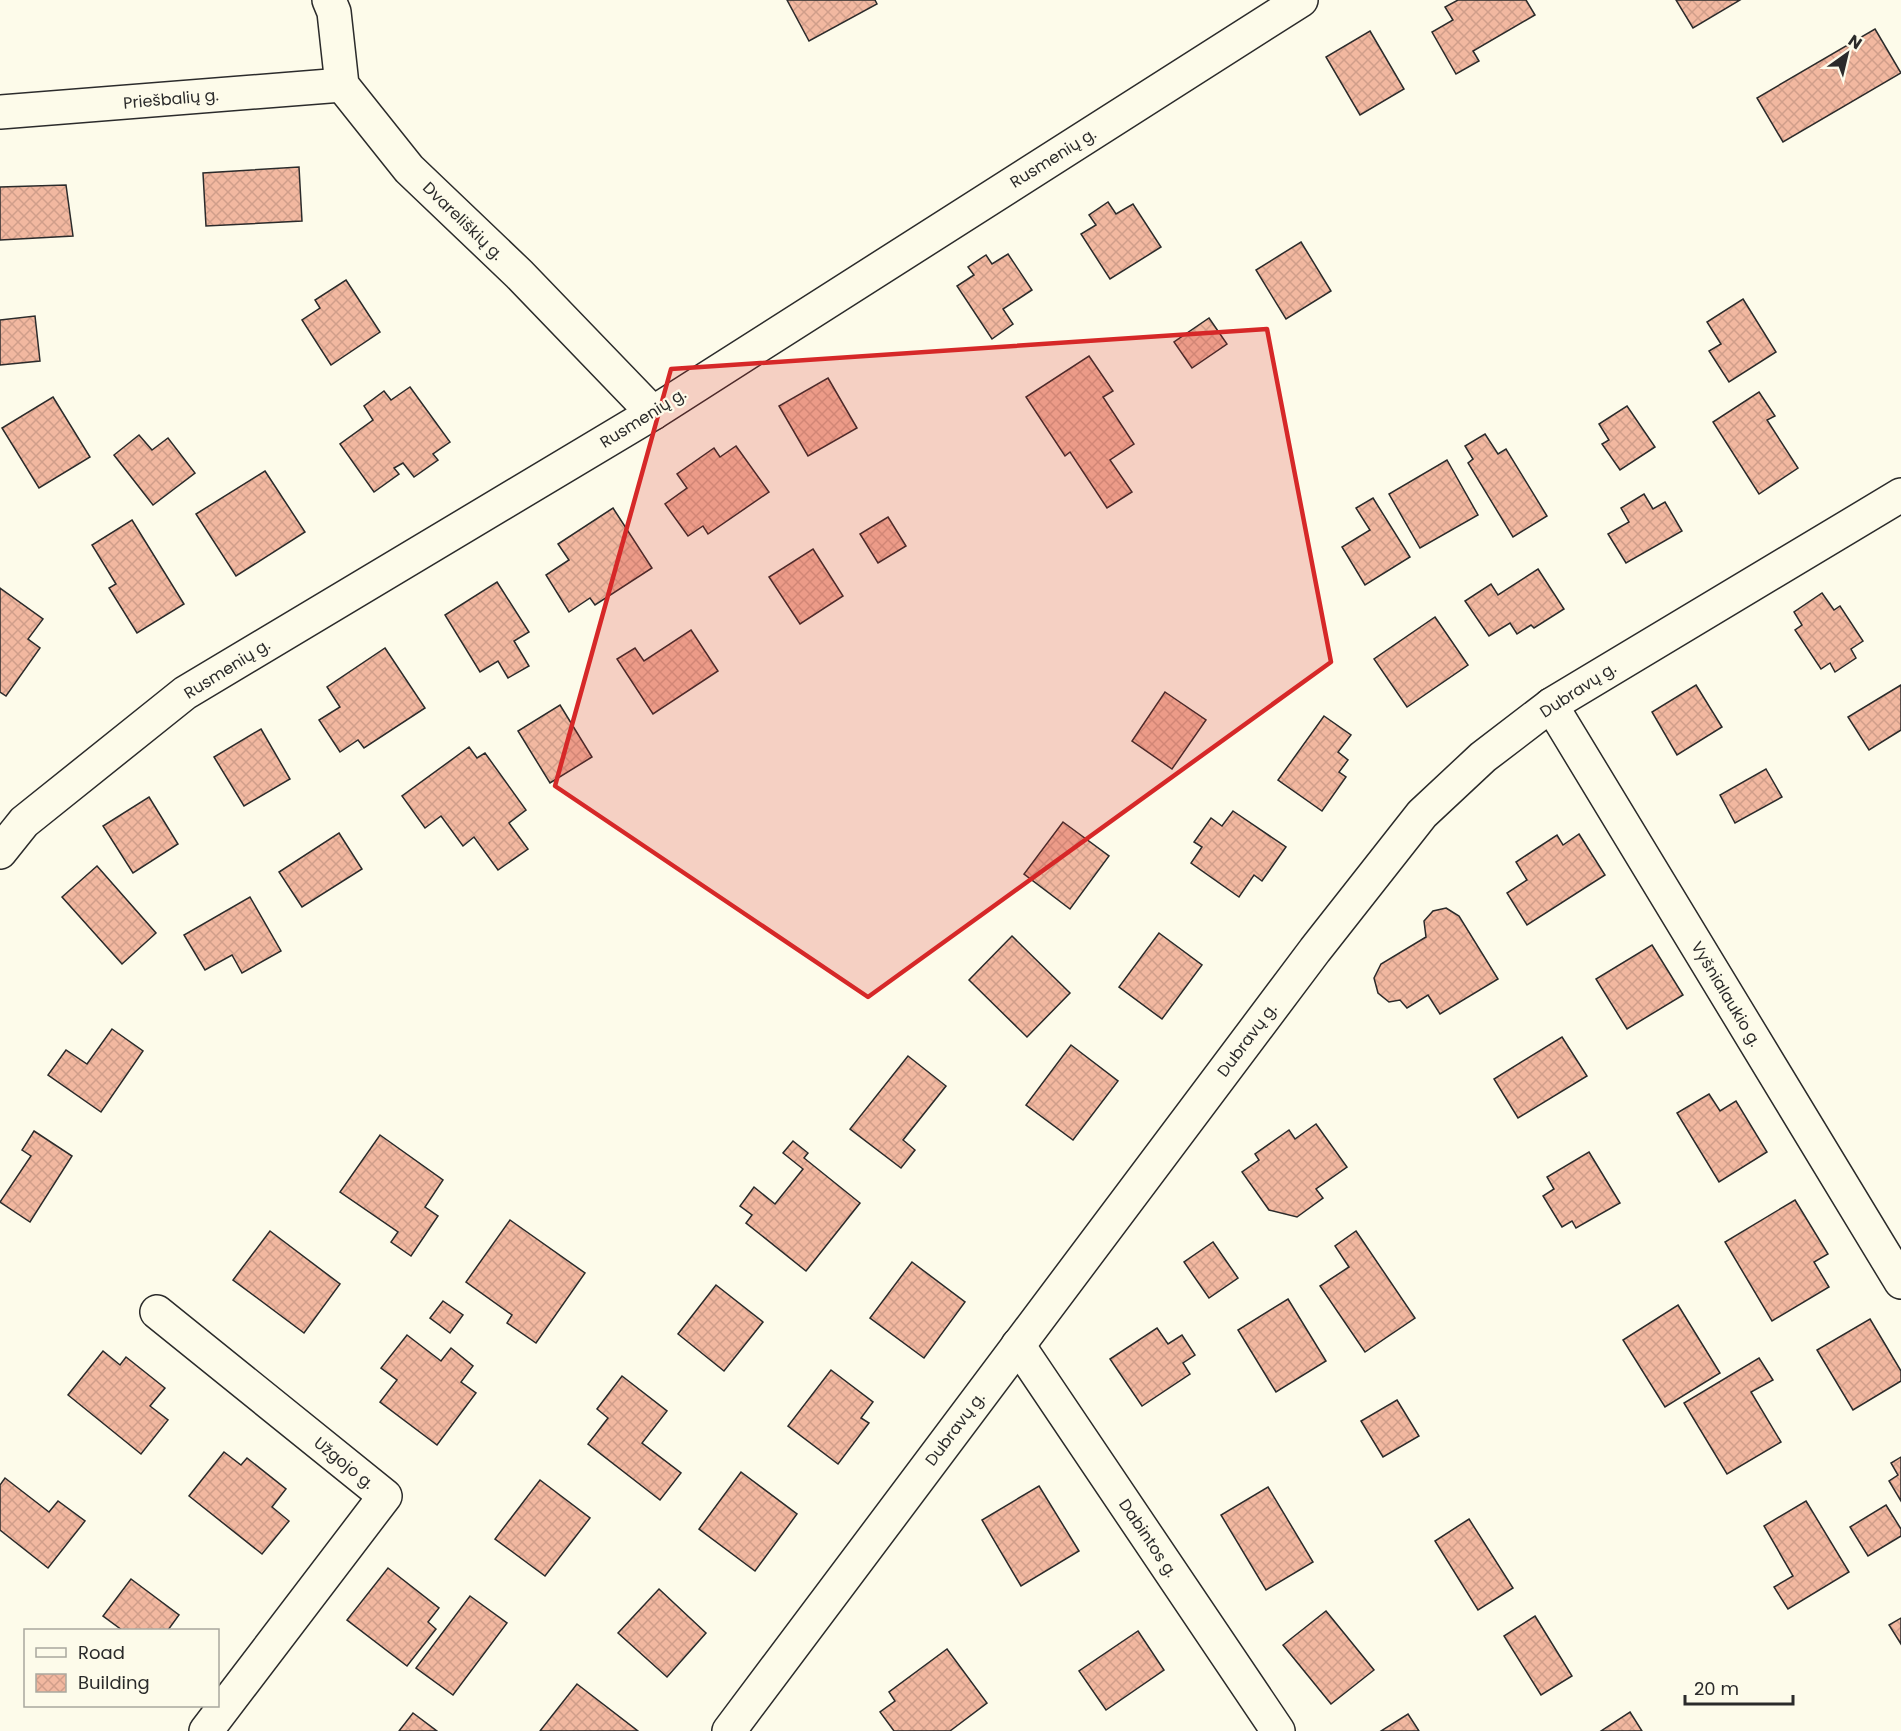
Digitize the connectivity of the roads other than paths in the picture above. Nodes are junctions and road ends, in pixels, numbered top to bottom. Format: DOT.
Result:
graph roads {
  1 [pos="329,0"];
  2 [pos="1301,0"];
  3 [pos="342,85"];
  4 [pos="0,112"];
  5 [pos="653,412"];
  6 [pos="1901,495"];
  7 [pos="1551,705"];
  8 [pos="0,852"];
  9 [pos="1901,1282"];
  10 [pos="157,1312"];
  11 [pos="1018,1345"];
  12 [pos="206,1731"];
  13 [pos="729,1731"];
  14 [pos="1278,1731"];
  1 -- 3 [label="street"];
  2 -- 5 [label="street, Rusmenių g."];
  3 -- 4 [label="street, Priešbalių g."];
  3 -- 5 [label="street, Dvareliškių g."];
  5 -- 8 [label="street, Rusmenių g."];
  6 -- 7 [label="street, Dubravų g."];
  7 -- 9 [label="street, Vyšnialaukio g."];
  7 -- 11 [label="street, Dubravų g."];
  10 -- 12 [label="street, Užgojo g."];
  11 -- 13 [label="street, Dubravų g."];
  11 -- 14 [label="street, Dabintos g."];
}
